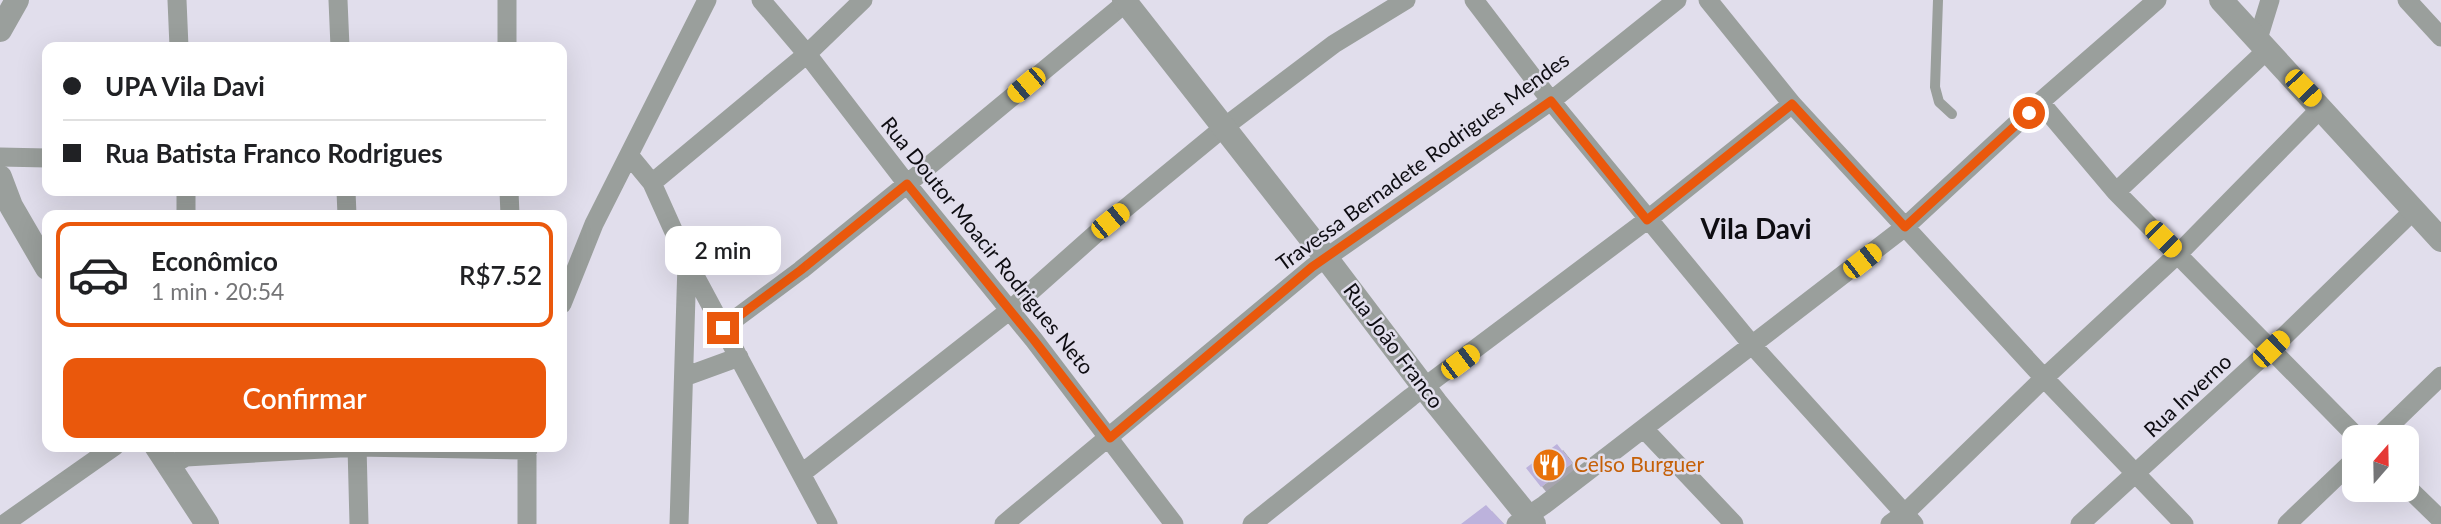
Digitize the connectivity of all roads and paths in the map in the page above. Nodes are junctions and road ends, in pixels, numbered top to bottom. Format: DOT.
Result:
graph roads {
  1 [pos="17,0"];
  2 [pos="177,0"];
  3 [pos="338,0"];
  4 [pos="507,0"];
  5 [pos="707,0"];
  6 [pos="761,0"];
  7 [pos="863,0"];
  8 [pos="1406,0"];
  9 [pos="1474,0"];
  10 [pos="1676,0"];
  11 [pos="1709,0"];
  12 [pos="1938,0"];
  13 [pos="2158,0"];
  14 [pos="2221,0"];
  15 [pos="2270,0"];
  16 [pos="2407,0"];
  17 [pos="1126,1"];
  18 [pos="0,30"];
  19 [pos="2441,37"];
  20 [pos="179,42"];
  21 [pos="340,42"];
  22 [pos="507,42"];
  23 [pos="2262,45"];
  24 [pos="807,54"];
  25 [pos="1551,101"];
  26 [pos="2040,102"];
  27 [pos="1792,104"];
  28 [pos="2322,107"];
  29 [pos="1952,114"];
  30 [pos="1223,128"];
  31 [pos="629,155"];
  32 [pos="0,157"];
  33 [pos="42,158"];
  34 [pos="0,177"];
  35 [pos="652,183"];
  36 [pos="907,184"];
  37 [pos="2116,192"];
  38 [pos="2414,210"];
  39 [pos="1647,220"];
  40 [pos="594,224"];
  41 [pos="1905,227"];
  42 [pos="2441,240"];
  43 [pos="2178,254"];
  44 [pos="42,259"];
  45 [pos="567,259"];
  46 [pos="1327,259"];
  47 [pos="687,261"];
  48 [pos="567,292"];
  49 [pos="1010,310"];
  50 [pos="723,328"];
  51 [pos="1753,346"];
  52 [pos="2271,349"];
  53 [pos="739,357"];
  54 [pos="2441,376"];
  55 [pos="684,377"];
  56 [pos="2044,379"];
  57 [pos="1425,388"];
  58 [pos="2345,425"];
  59 [pos="2391,425"];
  60 [pos="1644,429"];
  61 [pos="1110,438"];
  62 [pos="106,452"];
  63 [pos="227,452"];
  64 [pos="357,452"];
  65 [pos="528,452"];
  66 [pos="175,454"];
  67 [pos="2342,471"];
  68 [pos="801,474"];
  69 [pos="2136,474"];
  70 [pos="2419,499"];
  71 [pos="1903,520"];
  72 [pos="2441,520"];
  73 [pos="1526,521"];
  74 [pos="4,524"];
  75 [pos="207,524"];
  76 [pos="359,524"];
  77 [pos="527,524"];
  78 [pos="679,524"];
  79 [pos="828,524"];
  80 [pos="1004,524"];
  81 [pos="1174,524"];
  82 [pos="1252,524"];
  83 [pos="1734,524"];
  84 [pos="2080,524"];
  85 [pos="2184,524"];
  86 [pos="2287,524"];
  1 -- 18 [label="street"];
  2 -- 20 [label="street"];
  3 -- 21 [label="street"];
  4 -- 22 [label="street"];
  5 -- 31 [label="street"];
  6 -- 24 [label="street, Rua Doutor Moacir Rodrigues Neto"];
  7 -- 24 [label="street"];
  8 -- 30 [label="street"];
  9 -- 25 [label="street"];
  10 -- 25 [label="street, Travessa Bernadete Rodrigues Mendes"];
  11 -- 27 [label="street"];
  12 -- 29 [label="lane"];
  13 -- 26 [label="street"];
  14 -- 23 [label="street"];
  15 -- 23 [label="street"];
  16 -- 19 [label="street"];
  17 -- 30 [label="street, Rua João Franco"];
  17 -- 36 [label="street"];
  23 -- 28 [label="street"];
  23 -- 37 [label="street"];
  24 -- 35 [label="street"];
  24 -- 36 [label="street, Rua Doutor Moacir Rodrigues Neto"];
  25 -- 39 [label="street"];
  25 -- 46 [label="street, Travessa Bernadete Rodrigues Mendes"];
  26 -- 37 [label="street"];
  26 -- 41 [label="street"];
  27 -- 39 [label="street"];
  27 -- 41 [label="street"];
  28 -- 38 [label="street"];
  28 -- 43 [label="street"];
  30 -- 46 [label="street, Rua João Franco"];
  30 -- 49 [label="street"];
  31 -- 35 [label="street"];
  31 -- 40 [label="street"];
  32 -- 33 [label="street"];
  34 -- 44 [label="street"];
  35 -- 47 [label="street"];
  36 -- 49 [label="street, Rua Doutor Moacir Rodrigues Neto"];
  36 -- 50 [label="street"];
  37 -- 43 [label="street"];
  38 -- 42 [label="street"];
  38 -- 52 [label="street, Rua Inverno"];
  39 -- 51 [label="street"];
  39 -- 57 [label="street"];
  40 -- 45 [label="street"];
  40 -- 48 [label="street"];
  41 -- 51 [label="street"];
  41 -- 56 [label="street"];
  43 -- 52 [label="street"];
  43 -- 56 [label="street"];
  46 -- 57 [label="street, Rua João Franco"];
  46 -- 61 [label="street, Travessa Bernadete Rodrigues Mendes"];
  47 -- 50 [label="street"];
  47 -- 55 [label="street"];
  49 -- 61 [label="street, Rua Doutor Moacir Rodrigues Neto"];
  49 -- 68 [label="street"];
  50 -- 53 [label="street"];
  51 -- 60 [label="street"];
  51 -- 71 [label="street"];
  52 -- 58 [label="street"];
  52 -- 69 [label="street, Rua Inverno"];
  53 -- 55 [label="street"];
  53 -- 68 [label="street"];
  54 -- 59 [label="street"];
  55 -- 78 [label="street"];
  56 -- 69 [label="street"];
  56 -- 71 [label="street"];
  57 -- 73 [label="street, Rua João Franco"];
  57 -- 82 [label="street"];
  60 -- 73 [label="street"];
  60 -- 83 [label="street"];
  61 -- 80 [label="street, Travessa Bernadete Rodrigues Mendes"];
  61 -- 81 [label="street, Rua Doutor Moacir Rodrigues Neto"];
  62 -- 74 [label="street"];
  63 -- 66 [label="street"];
  64 -- 76 [label="street"];
  65 -- 77 [label="street"];
  66 -- 75 [label="street"];
  67 -- 86 [label="street"];
  68 -- 79 [label="street"];
  69 -- 84 [label="street, Rua Inverno"];
  69 -- 85 [label="street"];
  70 -- 72 [label="street"];
}
